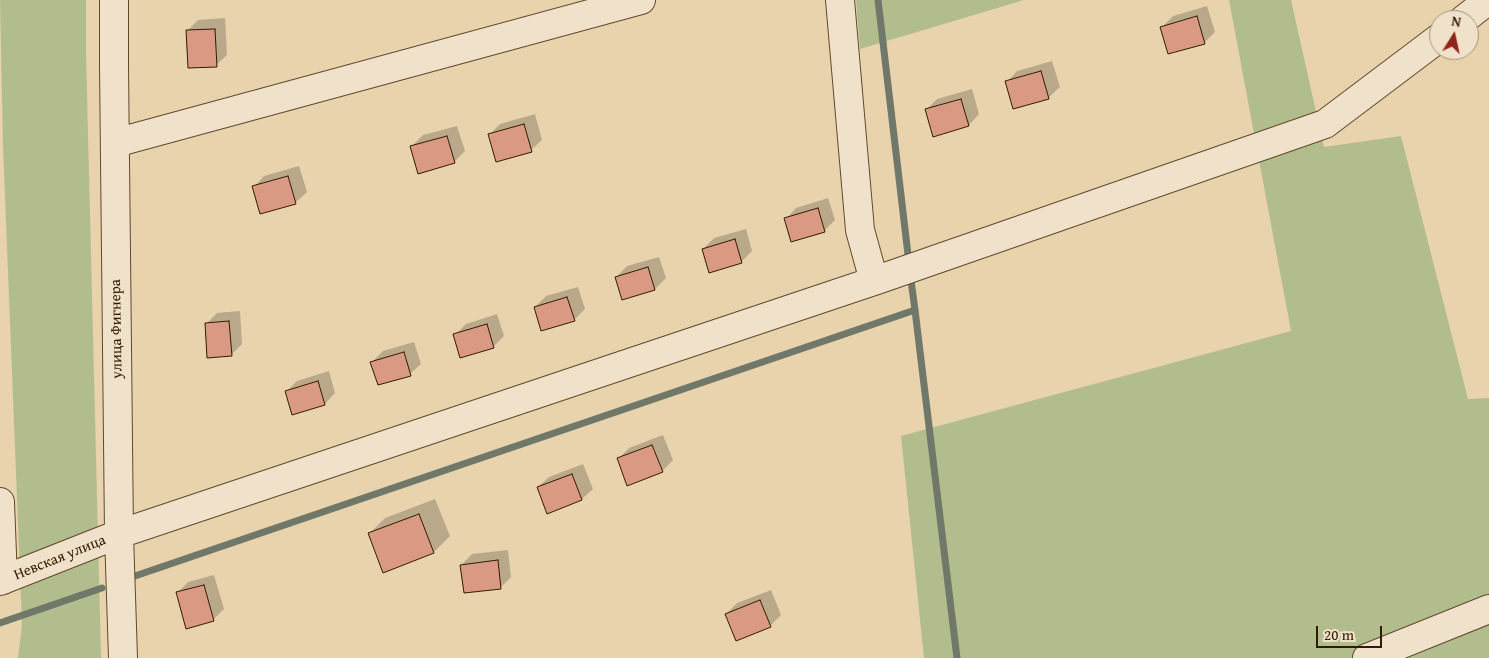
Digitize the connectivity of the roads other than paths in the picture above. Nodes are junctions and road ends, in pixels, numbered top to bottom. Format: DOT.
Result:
graph roads {
  1 [pos="114,0"];
  2 [pos="641,0"];
  3 [pos="840,0"];
  4 [pos="1486,0"];
  5 [pos="1476,10"];
  6 [pos="1429,46"];
  7 [pos="115,143"];
  8 [pos="874,281"];
  9 [pos="0,502"];
  10 [pos="119,534"];
  11 [pos="2,581"];
  12 [pos="1489,608"];
  13 [pos="123,658"];
  14 [pos="1367,658"];
  1 -- 7 [label="street, улица Фигнера"];
  2 -- 7 [label="street"];
  3 -- 8 [label="street"];
  4 -- 5 [label="street"];
  6 -- 8 [label="street, Невская улица"];
  7 -- 10 [label="street, улица Фигнера"];
  8 -- 10 [label="street, Невская улица"];
  9 -- 11 [label="street"];
  10 -- 11 [label="street, Невская улица"];
  10 -- 13 [label="street, улица Фигнера"];
  12 -- 14 [label="street"];
}
